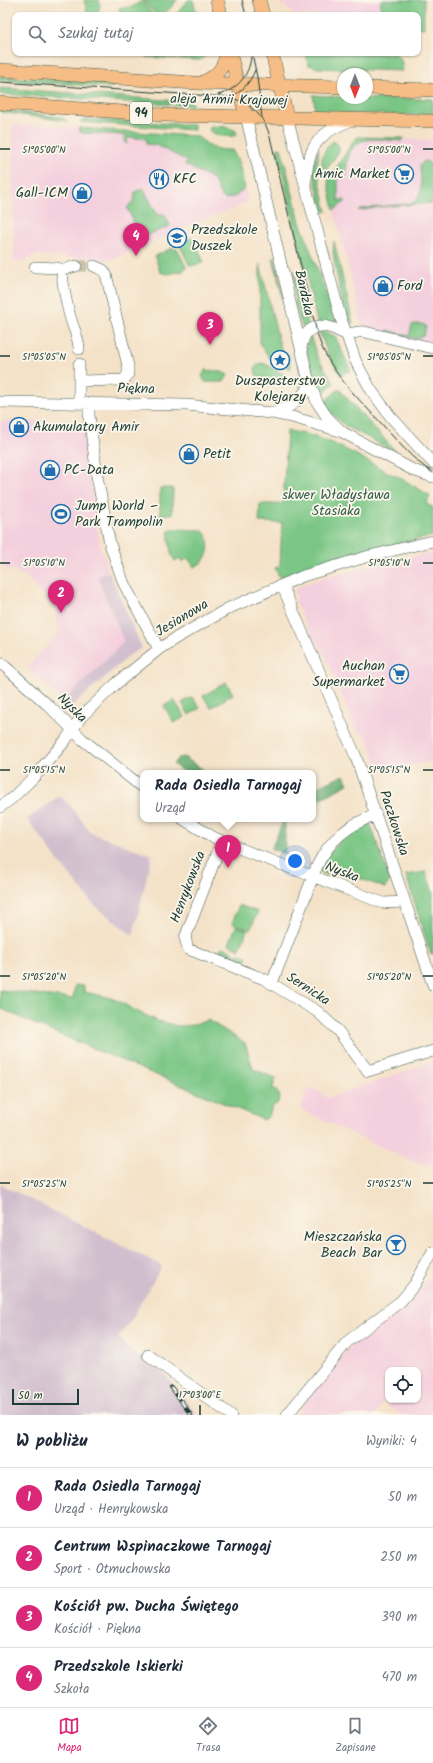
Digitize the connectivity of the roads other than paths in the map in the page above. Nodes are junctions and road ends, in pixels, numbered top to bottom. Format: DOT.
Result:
graph roads {
  1 [pos="217,0"];
  2 [pos="259,0"];
  3 [pos="219,12"];
  4 [pos="262,12"];
  5 [pos="227,56"];
  6 [pos="229,56"];
  7 [pos="273,56"];
  8 [pos="0,70"];
  9 [pos="201,83"];
  10 [pos="238,83"];
  11 [pos="279,85"];
  12 [pos="337,87"];
  13 [pos="373,88"];
  14 [pos="433,90"];
  15 [pos="0,103"];
  16 [pos="246,116"];
  17 [pos="287,117"];
  18 [pos="354,119"];
  19 [pos="433,121"];
  20 [pos="306,189"];
  21 [pos="76,266"];
  22 [pos="94,266"];
  23 [pos="35,268"];
  24 [pos="62,270"];
  25 [pos="346,334"];
  26 [pos="433,348"];
  27 [pos="79,349"];
  28 [pos="301,349"];
  29 [pos="79,364"];
  30 [pos="79,381"];
  31 [pos="310,383"];
  32 [pos="0,402"];
  33 [pos="84,403"];
  34 [pos="272,413"];
  35 [pos="342,432"];
  36 [pos="433,463"];
  37 [pos="433,477"];
  38 [pos="433,541"];
  39 [pos="282,585"];
  40 [pos="159,649"];
  41 [pos="0,662"];
  42 [pos="73,730"];
  43 [pos="140,786"];
  44 [pos="0,806"];
  45 [pos="376,814"];
  46 [pos="188,822"];
  47 [pos="222,841"];
  48 [pos="313,876"];
  49 [pos="405,902"];
  50 [pos="272,983"];
  51 [pos="433,985"];
  52 [pos="433,1051"];
  53 [pos="433,1252"];
  54 [pos="148,1355"];
  55 [pos="231,1415"];
  56 [pos="287,1415"];
  1 -- 3 [label="main road"];
  2 -- 4 [label="main road"];
  5 -- 9 [label="main road"];
  6 -- 10 [label="main road, Bardzka"];
  7 -- 11 [label="main road, Bardzka"];
  8 -- 9 [label="main road, aleja Armii Krajowej"];
  9 -- 10 [label="main road, aleja Armii Krajowej"];
  10 -- 11 [label="main road, aleja Armii Krajowej"];
  10 -- 16 [label="main road, Bardzka"];
  11 -- 12 [label="main road, aleja Armii Krajowej"];
  11 -- 17 [label="main road, Bardzka"];
  13 -- 14 [label="main road"];
  15 -- 16 [label="main road, aleja Armii Krajowej / 94"];
  16 -- 17 [label="main road, aleja Armii Krajowej / 94"];
  16 -- 28 [label="street, Bardzka"];
  17 -- 18 [label="main road, aleja Armii Krajowej / 94"];
  17 -- 20 [label="street, Bardzka"];
  18 -- 19 [label="main road, aleja Armii Krajowej / 94"];
  18 -- 20 [label="street"];
  20 -- 25 [label="street, Bardzka"];
  21 -- 24 [label="street"];
  22 -- 30 [label="street"];
  23 -- 24 [label="street"];
  24 -- 27 [label="street"];
  25 -- 26 [label="street"];
  25 -- 28 [label="street"];
  25 -- 36 [label="street, Bardzka"];
  28 -- 31 [label="street, Bardzka"];
  29 -- 30 [label="street"];
  30 -- 33 [label="street"];
  31 -- 34 [label="street, Piękna"];
  31 -- 35 [label="street, Bardzka"];
  32 -- 33 [label="street, Piękna"];
  33 -- 34 [label="street, Piękna"];
  33 -- 40 [label="street"];
  34 -- 35 [label="street, Piękna"];
  35 -- 37 [label="street, Bardzka"];
  38 -- 39 [label="street, Jesionowa"];
  39 -- 40 [label="street, Jesionowa"];
  39 -- 45 [label="street, Paczkowska"];
  40 -- 42 [label="street, Jesionowa"];
  41 -- 42 [label="street, Nyska"];
  42 -- 43 [label="street, Nyska"];
  42 -- 44 [label="street, Jesionowa"];
  45 -- 48 [label="street, Sernicka"];
  45 -- 49 [label="street, Paczkowska"];
  46 -- 47 [label="street, Nyska"];
  47 -- 48 [label="street, Nyska"];
  47 -- 50 [label="street, Henrykowska"];
  48 -- 49 [label="street, Nyska"];
  48 -- 50 [label="street, Sernicka"];
  49 -- 51 [label="street, Paczkowska"];
  50 -- 52 [label="street, Sernicka"];
  53 -- 56 [label="street"];
  54 -- 55 [label="street"];
}
